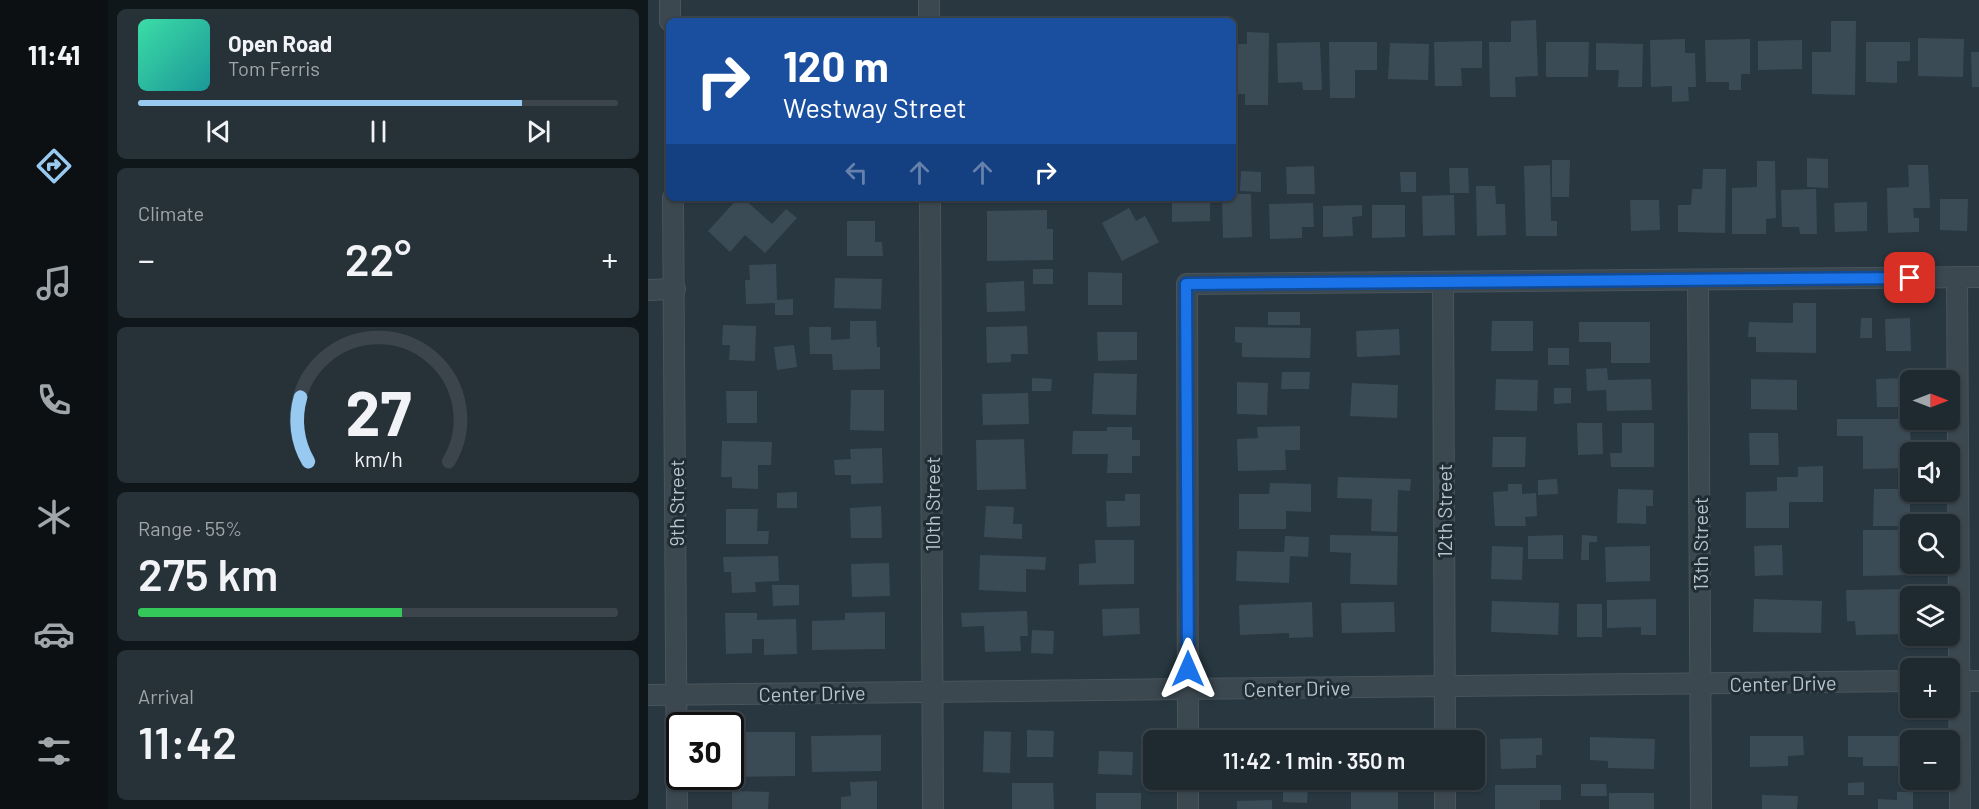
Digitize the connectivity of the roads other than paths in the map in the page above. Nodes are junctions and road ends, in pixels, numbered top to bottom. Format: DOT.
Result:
graph roads {
  1 [pos="670,0"];
  2 [pos="929,0"];
  3 [pos="670,18"];
  4 [pos="929,18"];
  5 [pos="673,201"];
  6 [pos="930,201"];
  7 [pos="1957,277"];
  8 [pos="1979,277"];
  9 [pos="1698,280"];
  10 [pos="1443,282"];
  11 [pos="675,289"];
  12 [pos="648,290"];
  13 [pos="1900,681"];
  14 [pos="1963,681"];
  15 [pos="1701,684"];
  16 [pos="1444,686"];
  17 [pos="1188,689"];
  18 [pos="933,692"];
  19 [pos="677,694"];
  20 [pos="648,695"];
  21 [pos="1188,730"];
  22 [pos="1444,730"];
  23 [pos="1188,790"];
  24 [pos="1445,790"];
  25 [pos="677,809"];
  26 [pos="933,809"];
  27 [pos="1188,809"];
  28 [pos="1445,809"];
  29 [pos="1701,809"];
  30 [pos="1960,809"];
  1 -- 3 [label="street"];
  2 -- 4 [label="street"];
  5 -- 11 [label="street, 9th Street"];
  6 -- 18 [label="street, 10th Street"];
  7 -- 8 [label="street"];
  7 -- 9 [label="street"];
  7 -- 14 [label="street"];
  9 -- 10 [label="street"];
  9 -- 15 [label="street, 13th Street"];
  10 -- 16 [label="street, 12th Street"];
  10 -- 17 [label="street"];
  11 -- 12 [label="street"];
  11 -- 19 [label="street, 9th Street"];
  13 -- 15 [label="street, Center Drive"];
  14 -- 30 [label="street"];
  15 -- 16 [label="street, Center Drive"];
  15 -- 29 [label="street, 13th Street"];
  16 -- 17 [label="street, Center Drive"];
  16 -- 22 [label="street, 12th Street"];
  17 -- 18 [label="street, Center Drive"];
  17 -- 21 [label="street"];
  18 -- 19 [label="street, Center Drive"];
  18 -- 26 [label="street, 10th Street"];
  19 -- 20 [label="street, Center Drive"];
  19 -- 25 [label="street, 9th Street"];
  23 -- 27 [label="street"];
  24 -- 28 [label="street"];
}
